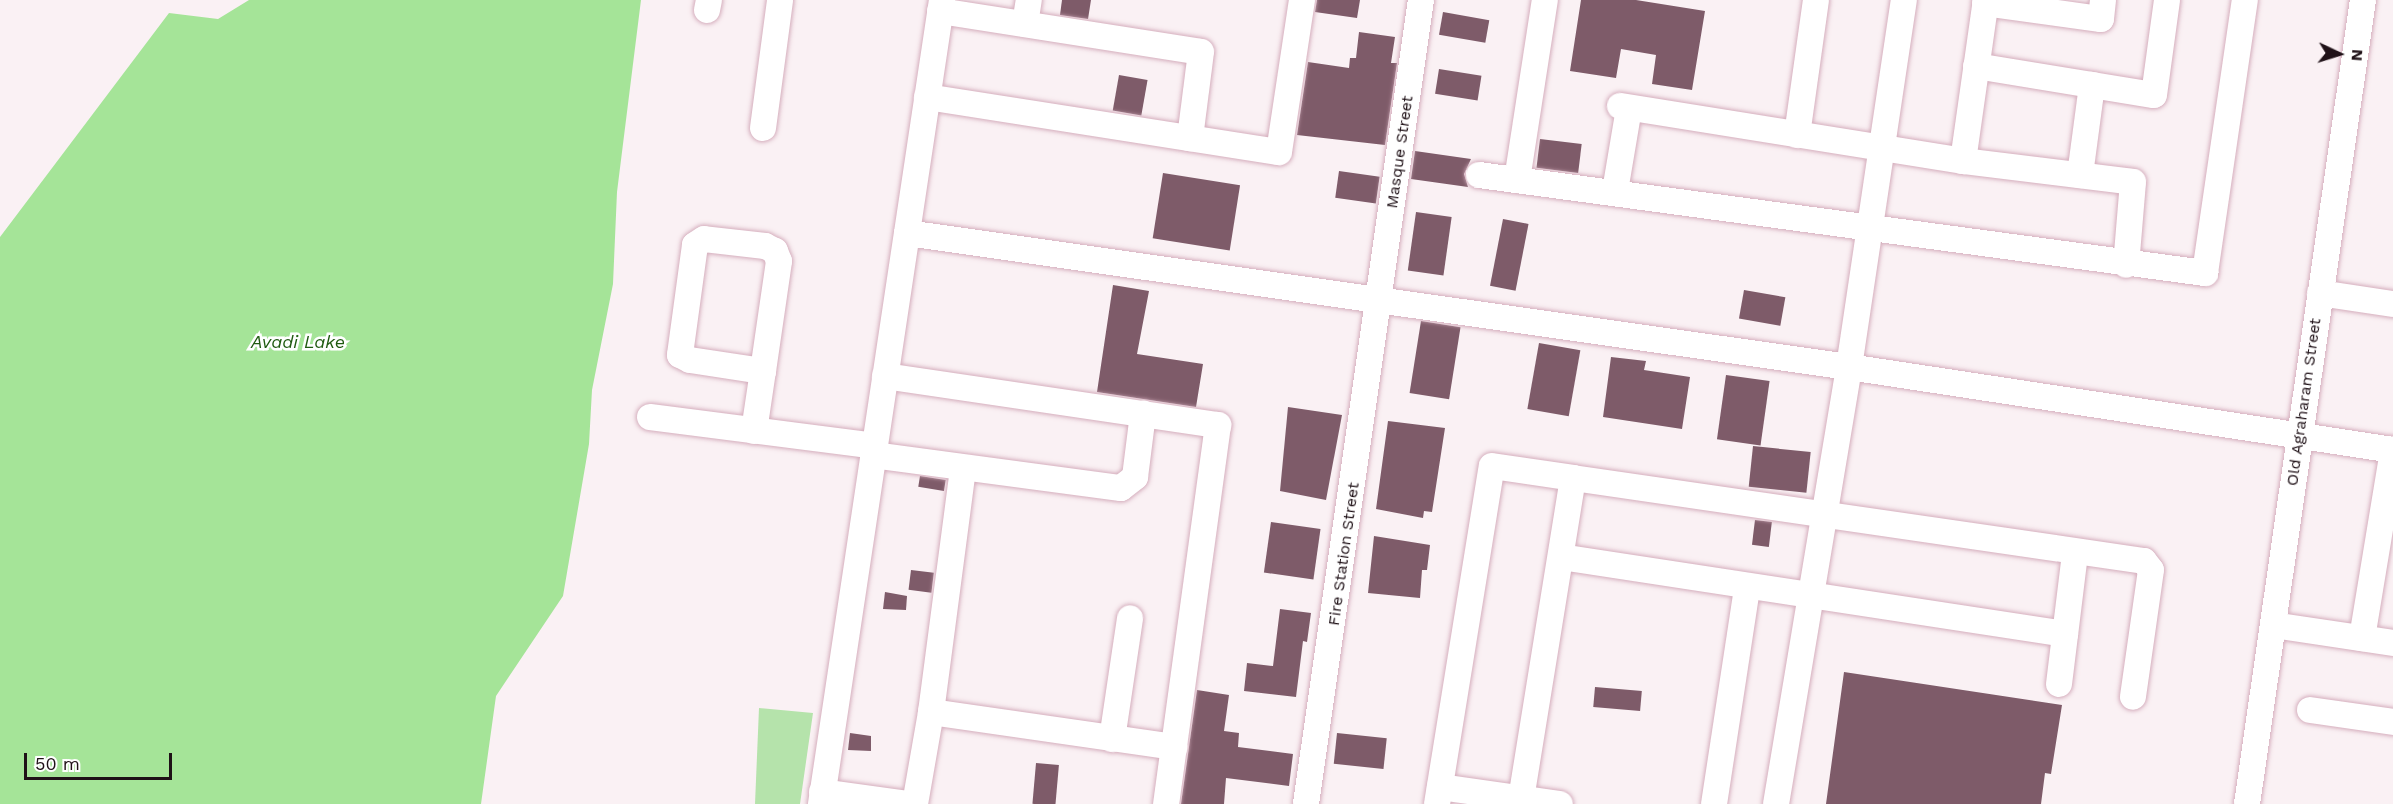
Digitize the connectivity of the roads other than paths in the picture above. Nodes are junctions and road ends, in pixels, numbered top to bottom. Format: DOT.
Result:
graph roads {
  1 [pos="780,0"];
  2 [pos="1302,0"];
  3 [pos="1421,0"];
  4 [pos="1545,0"];
  5 [pos="1816,0"];
  6 [pos="1904,0"];
  7 [pos="2103,0"];
  8 [pos="2167,0"];
  9 [pos="2245,0"];
  10 [pos="2363,0"];
  11 [pos="1985,2"];
  12 [pos="2027,5"];
  13 [pos="941,6"];
  14 [pos="1027,12"];
  15 [pos="1976,66"];
  16 [pos="2092,86"];
  17 [pos="927,97"];
  18 [pos="764,128"];
  19 [pos="1797,135"];
  20 [pos="1190,138"];
  21 [pos="1882,148"];
  22 [pos="1963,161"];
  23 [pos="1479,175"];
  24 [pos="2080,175"];
  25 [pos="1517,180"];
  26 [pos="1615,191"];
  27 [pos="1871,228"];
  28 [pos="907,233"];
  29 [pos="2126,266"];
  30 [pos="2320,293"];
  31 [pos="1379,303"];
  32 [pos="2393,304"];
  33 [pos="1849,367"];
  34 [pos="763,371"];
  35 [pos="885,376"];
  36 [pos="1143,414"];
  37 [pos="650,417"];
  38 [pos="754,431"];
  39 [pos="2299,435"];
  40 [pos="874,450"];
  41 [pos="2393,450"];
  42 [pos="963,468"];
  43 [pos="1574,478"];
  44 [pos="1824,517"];
  45 [pos="2075,553"];
  46 [pos="1561,557"];
  47 [pos="2384,560"];
  48 [pos="1747,588"];
  49 [pos="1811,598"];
  50 [pos="1130,618"];
  51 [pos="2272,625"];
  52 [pos="2065,634"];
  53 [pos="2362,638"];
  54 [pos="2393,643"];
  55 [pos="2059,684"];
  56 [pos="2133,697"];
  57 [pos="2310,710"];
  58 [pos="931,712"];
  59 [pos="2393,722"];
  60 [pos="1112,739"];
  61 [pos="1174,747"];
  62 [pos="1438,796"];
  63 [pos="822,798"];
  64 [pos="1520,801"];
  65 [pos="907,804"];
  66 [pos="915,804"];
  67 [pos="1166,804"];
  68 [pos="1306,804"];
  69 [pos="1560,804"];
  70 [pos="1714,804"];
  71 [pos="1776,804"];
  72 [pos="2247,804"];
  1 -- 18 [label="street"];
  2 -- 20 [label="street"];
  3 -- 31 [label="street, Masque Street"];
  4 -- 25 [label="street"];
  5 -- 19 [label="street"];
  6 -- 21 [label="street"];
  7 -- 12 [label="street"];
  8 -- 16 [label="street"];
  9 -- 29 [label="street"];
  10 -- 30 [label="street, Old Agraharam Street"];
  11 -- 12 [label="street"];
  11 -- 15 [label="street"];
  13 -- 14 [label="street"];
  13 -- 17 [label="street"];
  14 -- 20 [label="street"];
  15 -- 16 [label="street"];
  15 -- 22 [label="street"];
  16 -- 24 [label="street"];
  17 -- 20 [label="street"];
  17 -- 28 [label="street"];
  19 -- 21 [label="street"];
  19 -- 26 [label="street"];
  21 -- 22 [label="street"];
  21 -- 27 [label="street"];
  22 -- 24 [label="street"];
  23 -- 25 [label="street"];
  24 -- 29 [label="street"];
  25 -- 26 [label="street"];
  26 -- 27 [label="street"];
  27 -- 29 [label="street"];
  27 -- 33 [label="street"];
  28 -- 31 [label="street"];
  28 -- 35 [label="street"];
  30 -- 32 [label="street"];
  30 -- 39 [label="street, Old Agraharam Street"];
  31 -- 33 [label="street"];
  31 -- 68 [label="street, Fire Station Street"];
  33 -- 39 [label="street"];
  33 -- 44 [label="street"];
  34 -- 34 [label="street"];
  34 -- 38 [label="street"];
  35 -- 36 [label="street"];
  35 -- 40 [label="street"];
  36 -- 42 [label="street"];
  36 -- 61 [label="street"];
  37 -- 38 [label="street"];
  38 -- 40 [label="street"];
  39 -- 41 [label="street"];
  39 -- 51 [label="street, Old Agraharam Street"];
  40 -- 42 [label="street"];
  40 -- 63 [label="street"];
  41 -- 47 [label="street"];
  42 -- 58 [label="street"];
  43 -- 44 [label="street"];
  43 -- 46 [label="street"];
  43 -- 62 [label="street"];
  44 -- 45 [label="street"];
  44 -- 49 [label="street"];
  45 -- 52 [label="street"];
  45 -- 56 [label="street"];
  46 -- 48 [label="street"];
  46 -- 64 [label="street"];
  47 -- 53 [label="street"];
  48 -- 49 [label="street"];
  48 -- 70 [label="street"];
  49 -- 52 [label="street"];
  49 -- 71 [label="street"];
  50 -- 60 [label="street"];
  51 -- 53 [label="street"];
  51 -- 72 [label="street, Old Agraharam Street"];
  52 -- 55 [label="street"];
  53 -- 54 [label="street"];
  57 -- 59 [label="street"];
  58 -- 60 [label="street"];
  58 -- 66 [label="street"];
  60 -- 61 [label="street"];
  61 -- 67 [label="street"];
  62 -- 64 [label="street"];
  63 -- 65 [label="street"];
  64 -- 69 [label="street"];
}
